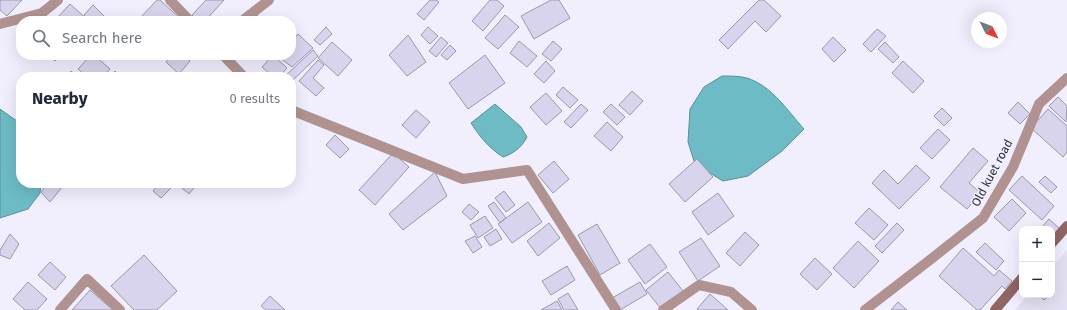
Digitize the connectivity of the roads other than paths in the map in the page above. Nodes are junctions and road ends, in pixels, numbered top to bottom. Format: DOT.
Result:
graph roads {
  1 [pos="58,0"];
  2 [pos="170,0"];
  3 [pos="269,0"];
  4 [pos="31,16"];
  5 [pos="185,16"];
  6 [pos="248,16"];
  7 [pos="16,20"];
  8 [pos="0,24"];
  9 [pos="228,60"];
  10 [pos="239,72"];
  11 [pos="1067,78"];
  12 [pos="296,112"];
  13 [pos="1067,226"];
  14 [pos="1055,240"];
  15 [pos="1019,281"];
  16 [pos="60,310"];
  17 [pos="120,310"];
  18 [pos="616,310"];
  19 [pos="663,310"];
  20 [pos="752,310"];
  21 [pos="865,310"];
  22 [pos="994,310"];
  1 -- 4 [label="street"];
  2 -- 5 [label="street"];
  3 -- 6 [label="street"];
  7 -- 8 [label="street"];
  9 -- 10 [label="street"];
  11 -- 21 [label="street, Old kuet road"];
  12 -- 18 [label="street"];
  13 -- 14 [label="main road"];
  15 -- 22 [label="main road"];
  16 -- 17 [label="street"];
  19 -- 20 [label="street"];
}
